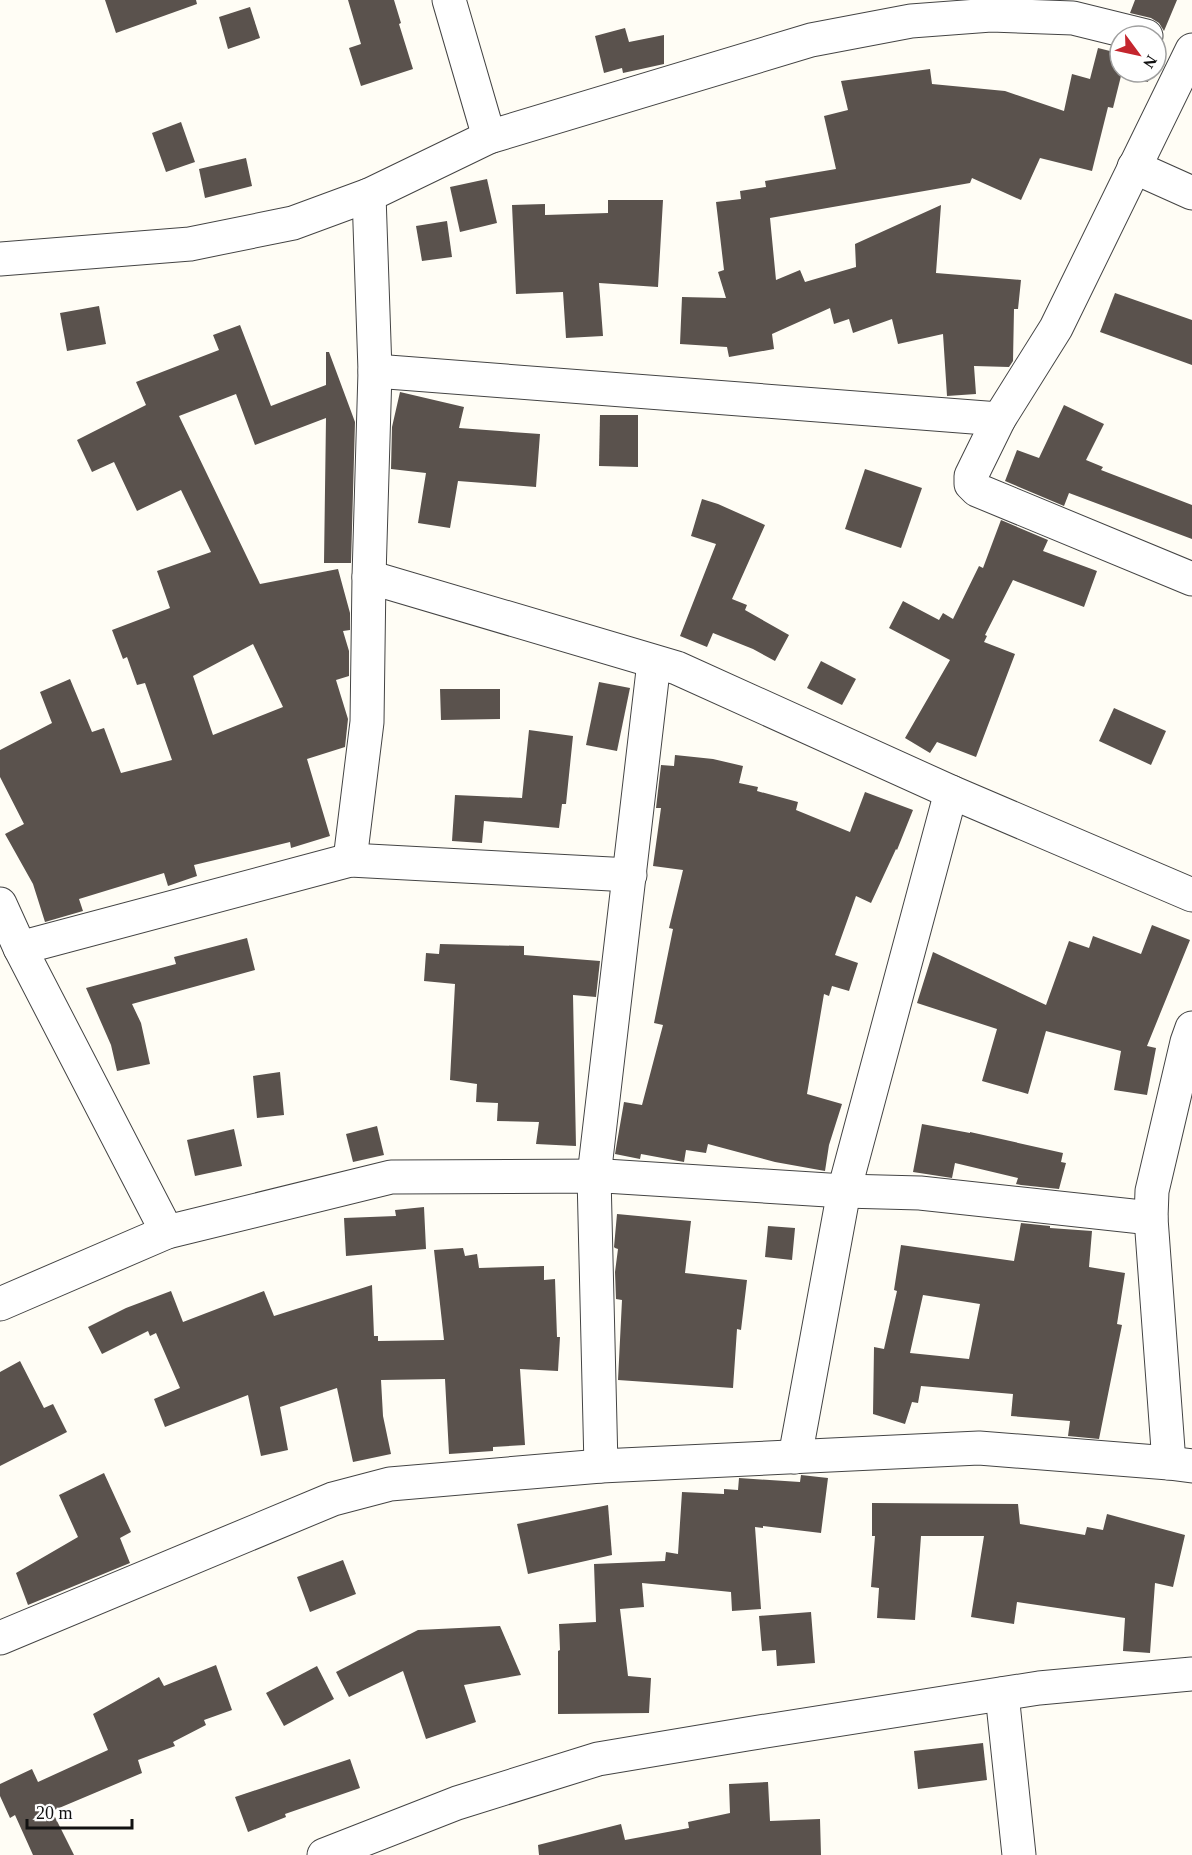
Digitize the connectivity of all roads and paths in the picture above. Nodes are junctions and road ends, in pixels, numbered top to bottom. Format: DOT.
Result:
graph roads {
  1 [pos="449,0"];
  2 [pos="1108,27"];
  3 [pos="1168,42"];
  4 [pos="1192,49"];
  5 [pos="489,137"];
  6 [pos="1134,167"];
  7 [pos="1192,194"];
  8 [pos="369,195"];
  9 [pos="0,259"];
  10 [pos="375,371"];
  11 [pos="999,419"];
  12 [pos="369,577"];
  13 [pos="1192,579"];
  14 [pos="654,662"];
  15 [pos="951,792"];
  16 [pos="350,860"];
  17 [pos="630,875"];
  18 [pos="1192,895"];
  19 [pos="0,904"];
  20 [pos="20,948"];
  21 [pos="1192,1028"];
  22 [pos="594,1176"];
  23 [pos="844,1191"];
  24 [pos="1151,1218"];
  25 [pos="166,1232"];
  26 [pos="0,1304"];
  27 [pos="795,1456"];
  28 [pos="1181,1464"];
  29 [pos="601,1466"];
  30 [pos="0,1638"];
  31 [pos="1192,1674"];
  32 [pos="1002,1694"];
  33 [pos="324,1855"];
  34 [pos="1019,1855"];
  1 -- 5 [label="street"];
  2 -- 5 [label="street"];
  3 -- 4 [label="street"];
  4 -- 6 [label="street"];
  5 -- 8 [label="street"];
  6 -- 7 [label="street"];
  6 -- 11 [label="street"];
  8 -- 9 [label="street"];
  8 -- 10 [label="street"];
  10 -- 11 [label="street"];
  10 -- 12 [label="street"];
  11 -- 13 [label="street"];
  12 -- 14 [label="street"];
  12 -- 16 [label="street"];
  14 -- 15 [label="street"];
  14 -- 17 [label="street"];
  15 -- 18 [label="street"];
  15 -- 23 [label="street"];
  16 -- 17 [label="street"];
  16 -- 20 [label="street"];
  17 -- 22 [label="street"];
  19 -- 20 [label="street"];
  20 -- 25 [label="street"];
  21 -- 24 [label="street"];
  22 -- 23 [label="street"];
  22 -- 25 [label="street"];
  22 -- 29 [label="street"];
  23 -- 24 [label="street"];
  23 -- 27 [label="street"];
  24 -- 28 [label="street"];
  25 -- 26 [label="street"];
  27 -- 28 [label="street"];
  27 -- 29 [label="street"];
  29 -- 30 [label="street"];
  31 -- 32 [label="street"];
  32 -- 33 [label="street"];
  32 -- 34 [label="street"];
}
